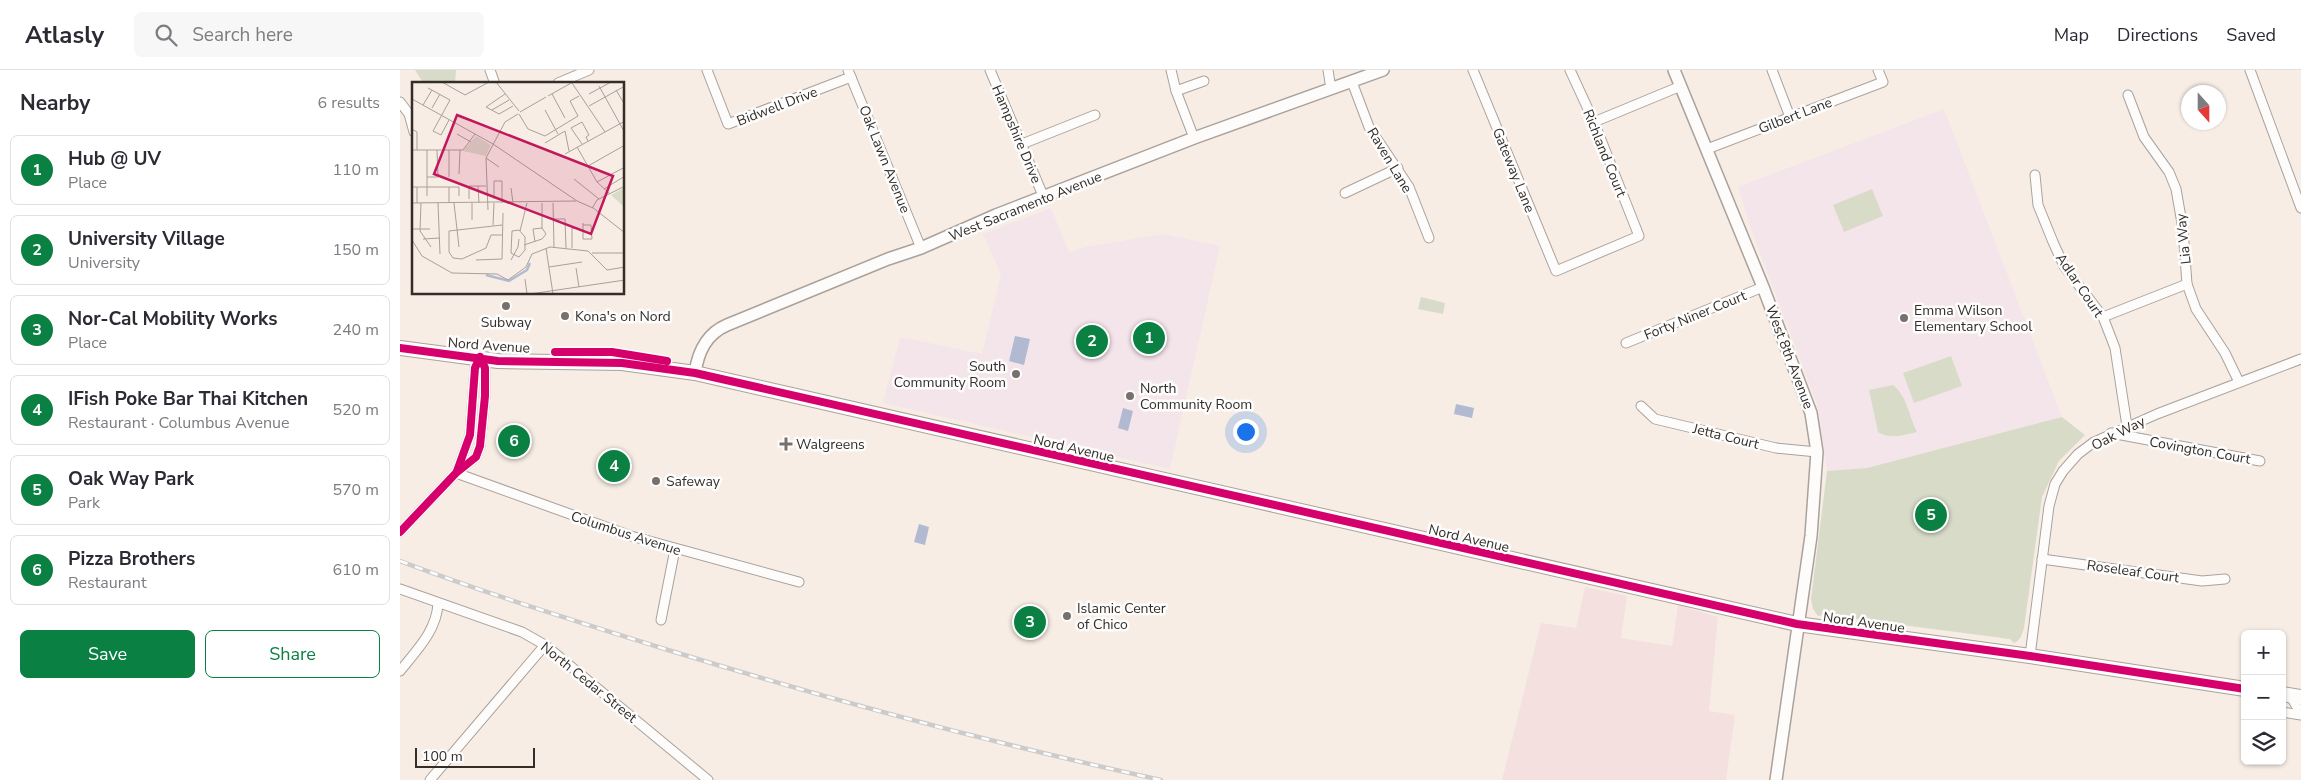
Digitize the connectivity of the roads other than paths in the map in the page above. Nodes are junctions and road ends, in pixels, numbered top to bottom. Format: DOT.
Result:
graph roads {
  1 [pos="490,70"];
  2 [pos="589,70"];
  3 [pos="707,70"];
  4 [pos="990,70"];
  5 [pos="1171,70"];
  6 [pos="1328,70"];
  7 [pos="1383,70"];
  8 [pos="1473,70"];
  9 [pos="1570,70"];
  10 [pos="1674,70"];
  11 [pos="1772,70"];
  12 [pos="1878,70"];
  13 [pos="2250,70"];
  14 [pos="850,74"];
  15 [pos="1204,81"];
  16 [pos="494,82"];
  17 [pos="560,82"];
  18 [pos="1352,82"];
  19 [pos="1681,86"];
  20 [pos="1331,89"];
  21 [pos="1176,91"];
  22 [pos="2128,95"];
  23 [pos="400,102"];
  24 [pos="1095,115"];
  25 [pos="1790,117"];
  26 [pos="1594,122"];
  27 [pos="412,125"];
  28 [pos="1194,138"];
  29 [pos="1022,144"];
  30 [pos="1707,148"];
  31 [pos="1398,168"];
  32 [pos="2035,175"];
  33 [pos="1345,193"];
  34 [pos="1044,198"];
  35 [pos="2301,208"];
  36 [pos="1639,236"];
  37 [pos="1429,238"];
  38 [pos="921,248"];
  39 [pos="2188,284"];
  40 [pos="1763,287"];
  41 [pos="2103,317"];
  42 [pos="1626,343"];
  43 [pos="400,348"];
  44 [pos="480,357"];
  45 [pos="2301,360"];
  46 [pos="695,373"];
  47 [pos="2239,382"];
  48 [pos="1641,406"];
  49 [pos="2126,426"];
  50 [pos="2111,433"];
  51 [pos="1816,452"];
  52 [pos="2260,461"];
  53 [pos="456,473"];
  54 [pos="400,532"];
  55 [pos="675,549"];
  56 [pos="2042,559"];
  57 [pos="2225,580"];
  58 [pos="799,582"];
  59 [pos="400,589"];
  60 [pos="438,602"];
  61 [pos="661,620"];
  62 [pos="1797,624"];
  63 [pos="545,645"];
  64 [pos="2030,656"];
  65 [pos="400,671"];
  66 [pos="2241,688"];
  67 [pos="2291,696"];
  68 [pos="2286,713"];
  69 [pos="2301,715"];
  70 [pos="707,779"];
  71 [pos="430,780"];
  72 [pos="1776,780"];
  1 -- 16 [label="street"];
  2 -- 17 [label="street"];
  3 -- 14 [label="street, Bidwell Drive"];
  4 -- 29 [label="street, Hampshire Drive"];
  5 -- 21 [label="street"];
  6 -- 20 [label="street"];
  7 -- 18 [label="street, West Sacramento Avenue"];
  8 -- 36 [label="street, Gateway Lane"];
  9 -- 26 [label="street, Richland Court"];
  10 -- 19 [label="street, West 8th Avenue"];
  11 -- 25 [label="street"];
  12 -- 25 [label="street, Gilbert Lane"];
  13 -- 35 [label="street"];
  14 -- 38 [label="street, Oak Lawn Avenue"];
  15 -- 21 [label="street"];
  18 -- 20 [label="street, West Sacramento Avenue"];
  18 -- 31 [label="street, Raven Lane"];
  19 -- 26 [label="street"];
  19 -- 30 [label="street, West 8th Avenue"];
  20 -- 28 [label="street, West Sacramento Avenue"];
  21 -- 28 [label="street"];
  22 -- 39 [label="street, Lia Way"];
  23 -- 27 [label="street"];
  24 -- 29 [label="street"];
  25 -- 30 [label="street, Gilbert Lane"];
  26 -- 36 [label="street, Richland Court"];
  28 -- 34 [label="street, West Sacramento Avenue"];
  29 -- 34 [label="street, Hampshire Drive"];
  30 -- 40 [label="street, West 8th Avenue"];
  31 -- 33 [label="street"];
  31 -- 37 [label="street, Raven Lane"];
  32 -- 41 [label="street, Adlar Court"];
  34 -- 38 [label="street, West Sacramento Avenue"];
  38 -- 46 [label="street, West Sacramento Avenue"];
  39 -- 41 [label="street"];
  39 -- 47 [label="street, Lia Way"];
  40 -- 42 [label="street, Forty Niner Court"];
  40 -- 51 [label="street, West 8th Avenue"];
  41 -- 49 [label="street, Adlar Court"];
  43 -- 44 [label="main road, Nord Avenue"];
  44 -- 46 [label="main road, Nord Avenue"];
  44 -- 53 [label="street"];
  45 -- 47 [label="street, Oak Way"];
  46 -- 62 [label="main road, Nord Avenue"];
  47 -- 49 [label="street, Oak Way"];
  48 -- 51 [label="street, Jetta Court"];
  49 -- 50 [label="street, Oak Way"];
  50 -- 52 [label="street, Covington Court"];
  50 -- 56 [label="street, Oak Way"];
  51 -- 62 [label="street, West 8th Avenue"];
  53 -- 54 [label="street"];
  53 -- 55 [label="street, Columbus Avenue"];
  55 -- 58 [label="street, Columbus Avenue"];
  55 -- 61 [label="street"];
  56 -- 57 [label="street, Roseleaf Court"];
  56 -- 64 [label="street, Oak Way"];
  59 -- 60 [label="street, North Cedar Street"];
  60 -- 63 [label="street, North Cedar Street"];
  60 -- 65 [label="street"];
  62 -- 64 [label="main road, Nord Avenue"];
  62 -- 72 [label="street, West 8th Avenue"];
  63 -- 70 [label="street, North Cedar Street"];
  63 -- 71 [label="street"];
  64 -- 66 [label="main road, Nord Avenue"];
  67 -- 69 [label="street"];
  68 -- 69 [label="street"];
}
